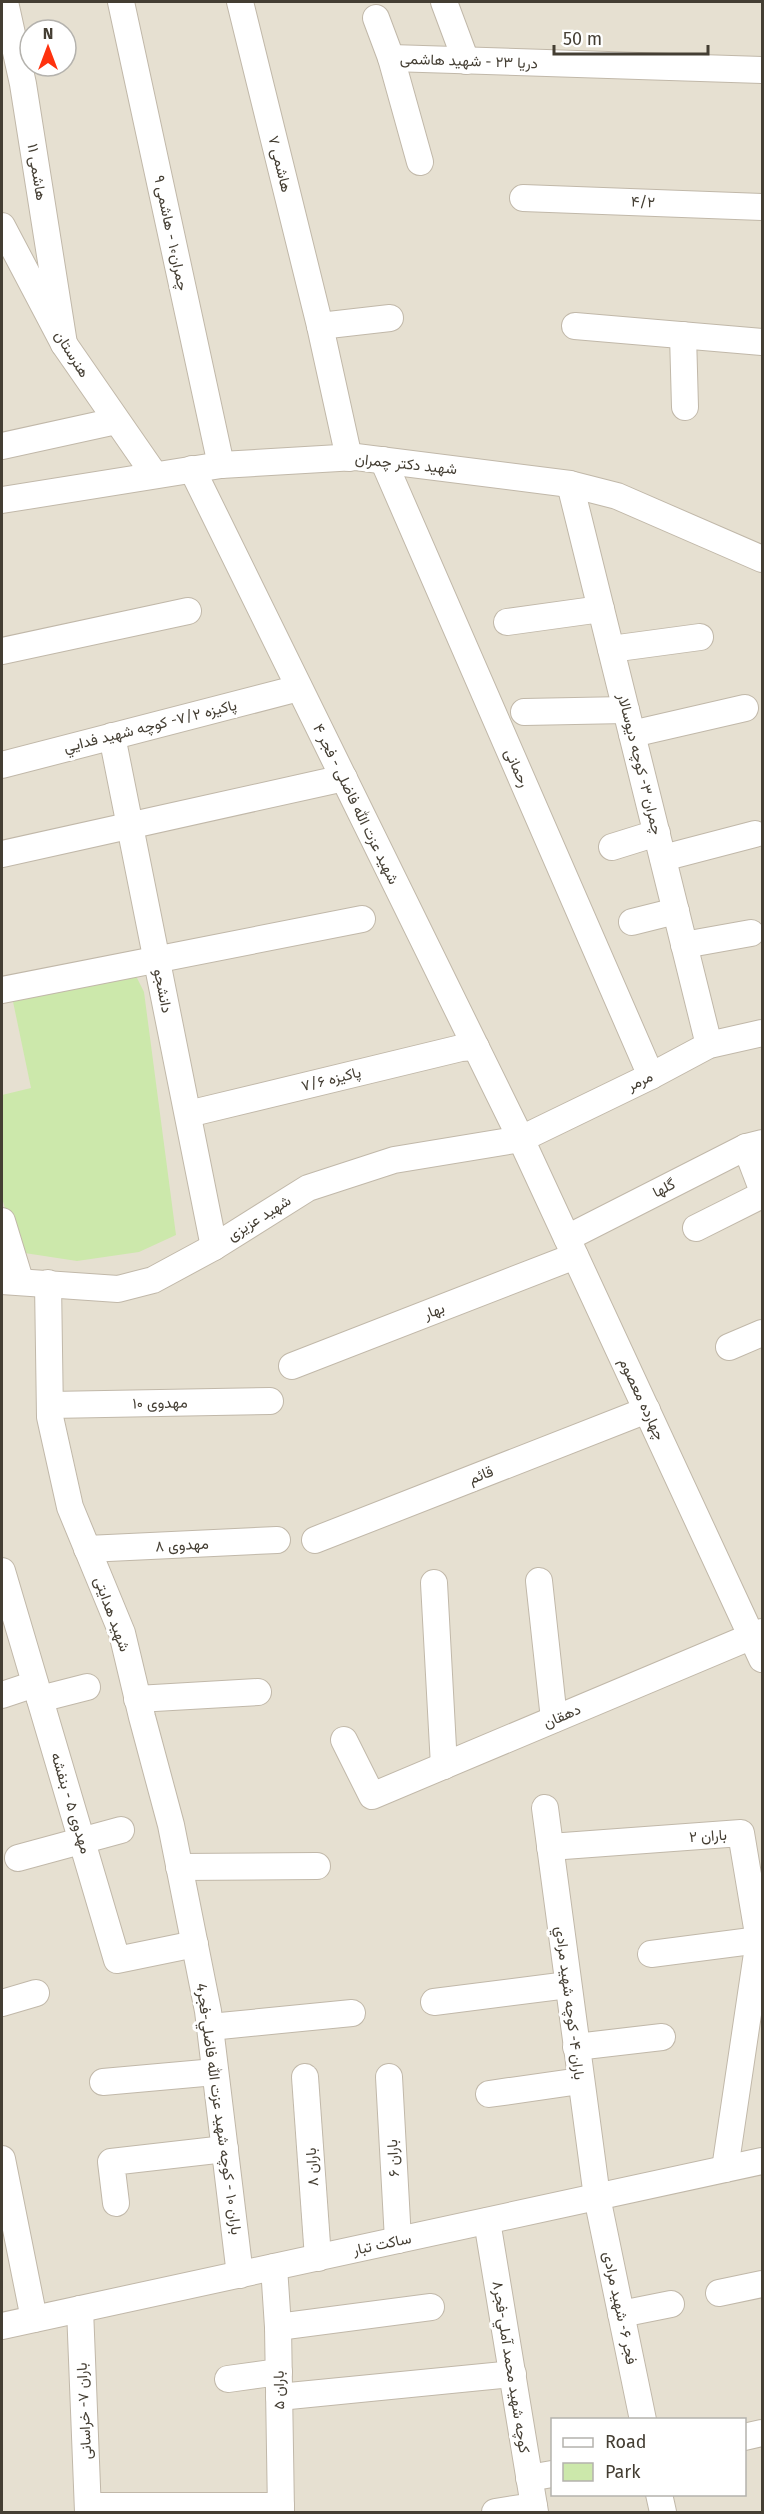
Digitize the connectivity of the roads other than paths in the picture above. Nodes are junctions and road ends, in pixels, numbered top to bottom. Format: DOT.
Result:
graph roads {
  1 [pos="5,2"];
  2 [pos="121,2"];
  3 [pos="240,2"];
  4 [pos="444,2"];
  5 [pos="376,18"];
  6 [pos="391,58"];
  7 [pos="466,61"];
  8 [pos="762,70"];
  9 [pos="420,162"];
  10 [pos="523,198"];
  11 [pos="762,207"];
  12 [pos="2,226"];
  13 [pos="390,318"];
  14 [pos="320,326"];
  15 [pos="575,326"];
  16 [pos="683,335"];
  17 [pos="762,342"];
  18 [pos="64,344"];
  19 [pos="685,407"];
  20 [pos="116,421"];
  21 [pos="2,446"];
  22 [pos="349,458"];
  23 [pos="383,460"];
  24 [pos="221,465"];
  25 [pos="192,469"];
  26 [pos="154,474"];
  27 [pos="570,484"];
  28 [pos="2,500"];
  29 [pos="762,559"];
  30 [pos="601,609"];
  31 [pos="188,611"];
  32 [pos="507,622"];
  33 [pos="700,637"];
  34 [pos="611,649"];
  35 [pos="2,651"];
  36 [pos="299,688"];
  37 [pos="745,708"];
  38 [pos="524,712"];
  39 [pos="629,722"];
  40 [pos="112,736"];
  41 [pos="2,765"];
  42 [pos="344,778"];
  43 [pos="130,825"];
  44 [pos="657,833"];
  45 [pos="755,834"];
  46 [pos="612,847"];
  47 [pos="2,854"];
  48 [pos="663,858"];
  49 [pos="676,911"];
  50 [pos="362,919"];
  51 [pos="632,922"];
  52 [pos="751,933"];
  53 [pos="684,945"];
  54 [pos="157,960"];
  55 [pos="2,990"];
  56 [pos="762,1033"];
  57 [pos="709,1045"];
  58 [pos="476,1047"];
  59 [pos="651,1076"];
  60 [pos="188,1114"];
  61 [pos="521,1139"];
  62 [pos="754,1145"];
  63 [pos="762,1189"];
  64 [pos="762,1195"];
  65 [pos="2,1221"];
  66 [pos="696,1228"];
  67 [pos="214,1247"];
  68 [pos="571,1247"];
  69 [pos="11,1281"];
  70 [pos="48,1283"];
  71 [pos="762,1334"];
  72 [pos="729,1347"];
  73 [pos="292,1366"];
  74 [pos="270,1401"];
  75 [pos="50,1405"];
  76 [pos="647,1410"];
  77 [pos="277,1540"];
  78 [pos="315,1540"];
  79 [pos="87,1549"];
  80 [pos="2,1570"];
  81 [pos="539,1581"];
  82 [pos="434,1583"];
  83 [pos="757,1634"];
  84 [pos="762,1659"];
  85 [pos="87,1687"];
  86 [pos="38,1691"];
  87 [pos="258,1692"];
  88 [pos="2,1695"];
  89 [pos="138,1699"];
  90 [pos="554,1719"];
  91 [pos="344,1740"];
  92 [pos="444,1766"];
  93 [pos="545,1808"];
  94 [pos="121,1830"];
  95 [pos="82,1840"];
  96 [pos="550,1847"];
  97 [pos="18,1858"];
  98 [pos="317,1866"];
  99 [pos="180,1867"];
  100 [pos="759,1940"];
  101 [pos="195,1944"];
  102 [pos="651,1954"];
  103 [pos="568,1986"];
  104 [pos="36,1993"];
  105 [pos="434,2002"];
  106 [pos="2,2003"];
  107 [pos="352,2013"];
  108 [pos="210,2027"];
  109 [pos="662,2037"];
  110 [pos="576,2048"];
  111 [pos="215,2072"];
  112 [pos="305,2077"];
  113 [pos="389,2077"];
  114 [pos="580,2080"];
  115 [pos="103,2082"];
  116 [pos="489,2094"];
  117 [pos="225,2149"];
  118 [pos="2,2160"];
  119 [pos="762,2161"];
  120 [pos="724,2169"];
  121 [pos="4,2187"];
  122 [pos="597,2197"];
  123 [pos="116,2203"];
  124 [pos="488,2221"];
  125 [pos="398,2240"];
  126 [pos="318,2258"];
  127 [pos="274,2267"];
  128 [pos="240,2274"];
  129 [pos="762,2284"];
  130 [pos="719,2293"];
  131 [pos="671,2304"];
  132 [pos="431,2307"];
  133 [pos="80,2309"];
  134 [pos="621,2314"];
  135 [pos="34,2319"];
  136 [pos="2,2326"];
  137 [pos="278,2327"];
  138 [pos="279,2372"];
  139 [pos="513,2374"];
  140 [pos="228,2379"];
  141 [pos="279,2397"];
  142 [pos="643,2418"];
  143 [pos="762,2433"];
  144 [pos="746,2437"];
  145 [pos="541,2476"];
  146 [pos="659,2496"];
  147 [pos="88,2509"];
  148 [pos="281,2509"];
  149 [pos="535,2509"];
  150 [pos="495,2512"];
  151 [pos="663,2512"];
  1 -- 18 [label="street, هاشمی ۱۱"];
  2 -- 24 [label="street, چمران۱۰ - هاشمی ۹"];
  3 -- 14 [label="street, هاشمی ۷"];
  4 -- 7 [label="street"];
  5 -- 6 [label="street"];
  6 -- 7 [label="street, دریا ۲۳ - شهید هاشمی"];
  6 -- 9 [label="street"];
  7 -- 8 [label="street, دریا ۲۳ - شهید هاشمی"];
  10 -- 11 [label="street, ۴/۲"];
  12 -- 18 [label="street, هنرستان"];
  13 -- 14 [label="street"];
  14 -- 22 [label="street, هاشمی ۷"];
  15 -- 16 [label="street"];
  16 -- 17 [label="street"];
  16 -- 19 [label="street"];
  18 -- 20 [label="street, هنرستان"];
  20 -- 21 [label="street"];
  20 -- 26 [label="street, هنرستان"];
  22 -- 23 [label="street, شهید دکتر چمران"];
  22 -- 24 [label="street, شهید دکتر چمران"];
  23 -- 27 [label="street, شهید دکتر چمران"];
  23 -- 59 [label="street, رحمانی"];
  24 -- 25 [label="street, شهید دکتر چمران"];
  25 -- 26 [label="street, شهید دکتر چمران"];
  25 -- 36 [label="street, شهید عزت الله فاضلی - فجر ۴"];
  26 -- 28 [label="street, شهید دکتر چمران"];
  27 -- 29 [label="street, شهید دکتر چمران"];
  27 -- 30 [label="street, چمران ۳- كوچه ديوسالار"];
  30 -- 32 [label="street"];
  30 -- 34 [label="street, چمران ۳- كوچه ديوسالار"];
  31 -- 35 [label="street"];
  33 -- 34 [label="street"];
  34 -- 39 [label="street, چمران ۳- كوچه ديوسالار"];
  36 -- 40 [label="street, پاکیزه ۷/۲- كوچه شهيد فدايي"];
  36 -- 42 [label="street, شهید عزت الله فاضلی - فجر ۴"];
  37 -- 39 [label="street"];
  38 -- 39 [label="street"];
  39 -- 44 [label="street, چمران ۳- كوچه ديوسالار"];
  40 -- 41 [label="street, پاکیزه ۷/۲- كوچه شهيد فدايي"];
  40 -- 43 [label="street, دانشجو"];
  42 -- 43 [label="street"];
  42 -- 58 [label="street, شهید عزت الله فاضلی - فجر ۴"];
  43 -- 47 [label="street"];
  43 -- 54 [label="street, دانشجو"];
  44 -- 46 [label="street"];
  44 -- 48 [label="street, چمران ۳- كوچه ديوسالار"];
  45 -- 48 [label="street"];
  48 -- 49 [label="street, چمران ۳- كوچه ديوسالار"];
  49 -- 51 [label="street"];
  49 -- 53 [label="street, چمران ۳- كوچه ديوسالار"];
  50 -- 54 [label="street"];
  52 -- 53 [label="street"];
  53 -- 57 [label="street, چمران ۳- كوچه ديوسالار"];
  54 -- 55 [label="street"];
  54 -- 60 [label="street, دانشجو"];
  56 -- 57 [label="street, مرمر"];
  57 -- 59 [label="street, مرمر"];
  58 -- 60 [label="street, پاکیزه ۷/۶"];
  58 -- 61 [label="street, شهید عزت الله فاضلی - فجر ۴"];
  59 -- 61 [label="street, مرمر"];
  60 -- 67 [label="street, دانشجو"];
  61 -- 67 [label="street, شهید عزیزی"];
  61 -- 68 [label="street, چهارده معصوم"];
  62 -- 63 [label="street"];
  62 -- 68 [label="street, گلها"];
  64 -- 66 [label="street"];
  65 -- 69 [label="street"];
  67 -- 70 [label="street, شهید عزیزی"];
  68 -- 73 [label="street, بهار"];
  68 -- 76 [label="street, چهارده معصوم"];
  69 -- 70 [label="street, شهید عزیزی"];
  70 -- 75 [label="street, شهید هدایتی"];
  71 -- 72 [label="street"];
  74 -- 75 [label="street, مهدوی ۱۰"];
  75 -- 79 [label="street, شهید هدایتی"];
  76 -- 78 [label="street, قائم"];
  76 -- 83 [label="street, چهارده معصوم"];
  77 -- 79 [label="street, مهدوی ۸"];
  79 -- 89 [label="street, شهید هدایتی"];
  80 -- 86 [label="street, مهدوی ۵ - بنفشه"];
  81 -- 90 [label="street"];
  82 -- 92 [label="street"];
  83 -- 84 [label="street, چهارده معصوم"];
  83 -- 90 [label="street, دهقان"];
  85 -- 86 [label="street"];
  86 -- 88 [label="street"];
  86 -- 95 [label="street, مهدوی ۵ - بنفشه"];
  87 -- 89 [label="street"];
  89 -- 99 [label="street, شهید هدایتی"];
  90 -- 92 [label="street, دهقان"];
  91 -- 92 [label="street, دهقان"];
  93 -- 96 [label="street, باران ۴- كوچه شهيد مرادي"];
  94 -- 95 [label="street"];
  95 -- 97 [label="street"];
  95 -- 101 [label="street, مهدوی ۵ - بنفشه"];
  96 -- 100 [label="street, باران ۲"];
  96 -- 103 [label="street, باران ۴- كوچه شهيد مرادي"];
  98 -- 99 [label="street"];
  99 -- 101 [label="street, شهید هدایتی"];
  100 -- 102 [label="street"];
  100 -- 120 [label="street, باران ۲"];
  101 -- 108 [label="street, باران ۱۰ - كوچه شهيد عزت الله فاضلي-فجر4"];
  103 -- 105 [label="street"];
  103 -- 110 [label="street, باران ۴- كوچه شهيد مرادي"];
  104 -- 106 [label="street"];
  107 -- 108 [label="street"];
  108 -- 111 [label="street, باران ۱۰ - كوچه شهيد عزت الله فاضلي-فجر4"];
  109 -- 110 [label="street"];
  110 -- 114 [label="street, باران ۴- كوچه شهيد مرادي"];
  111 -- 115 [label="street"];
  111 -- 117 [label="street, باران ۱۰ - كوچه شهيد عزت الله فاضلي-فجر4"];
  112 -- 126 [label="street, باران ۸"];
  113 -- 125 [label="street, باران ۶"];
  114 -- 116 [label="street"];
  114 -- 122 [label="street, باران ۴- كوچه شهيد مرادي"];
  117 -- 123 [label="street"];
  117 -- 128 [label="street, باران ۱۰ - كوچه شهيد عزت الله فاضلي-فجر4"];
  118 -- 121 [label="street"];
  119 -- 120 [label="street, ساکت تبار"];
  120 -- 122 [label="street, ساکت تبار"];
  121 -- 135 [label="street"];
  122 -- 124 [label="street, ساکت تبار"];
  122 -- 134 [label="street, فجر ۶- شهید مرادی"];
  124 -- 125 [label="street, ساکت تبار"];
  124 -- 139 [label="street, كوچه شهيد محمد آملي-فجر۸"];
  125 -- 126 [label="street, ساکت تبار"];
  126 -- 127 [label="street, ساکت تبار"];
  127 -- 128 [label="street, ساکت تبار"];
  127 -- 137 [label="street, باران ۵"];
  128 -- 133 [label="street, ساکت تبار"];
  129 -- 130 [label="street"];
  131 -- 134 [label="street"];
  132 -- 137 [label="street"];
  133 -- 135 [label="street, ساکت تبار"];
  133 -- 147 [label="street, باران ۷- خراسانی"];
  134 -- 142 [label="street, فجر ۶- شهید مرادی"];
  135 -- 136 [label="street, ساکت تبار"];
  137 -- 138 [label="street, باران ۵"];
  138 -- 140 [label="street"];
  138 -- 141 [label="street, باران ۵"];
  139 -- 141 [label="street"];
  139 -- 145 [label="street, كوچه شهيد محمد آملي-فجر۸"];
  141 -- 148 [label="street, باران ۵"];
  143 -- 144 [label="street"];
  145 -- 149 [label="street, كوچه شهيد محمد آملي-فجر۸"];
  146 -- 151 [label="street"];
  147 -- 148 [label="street"];
  149 -- 150 [label="street"];
}
